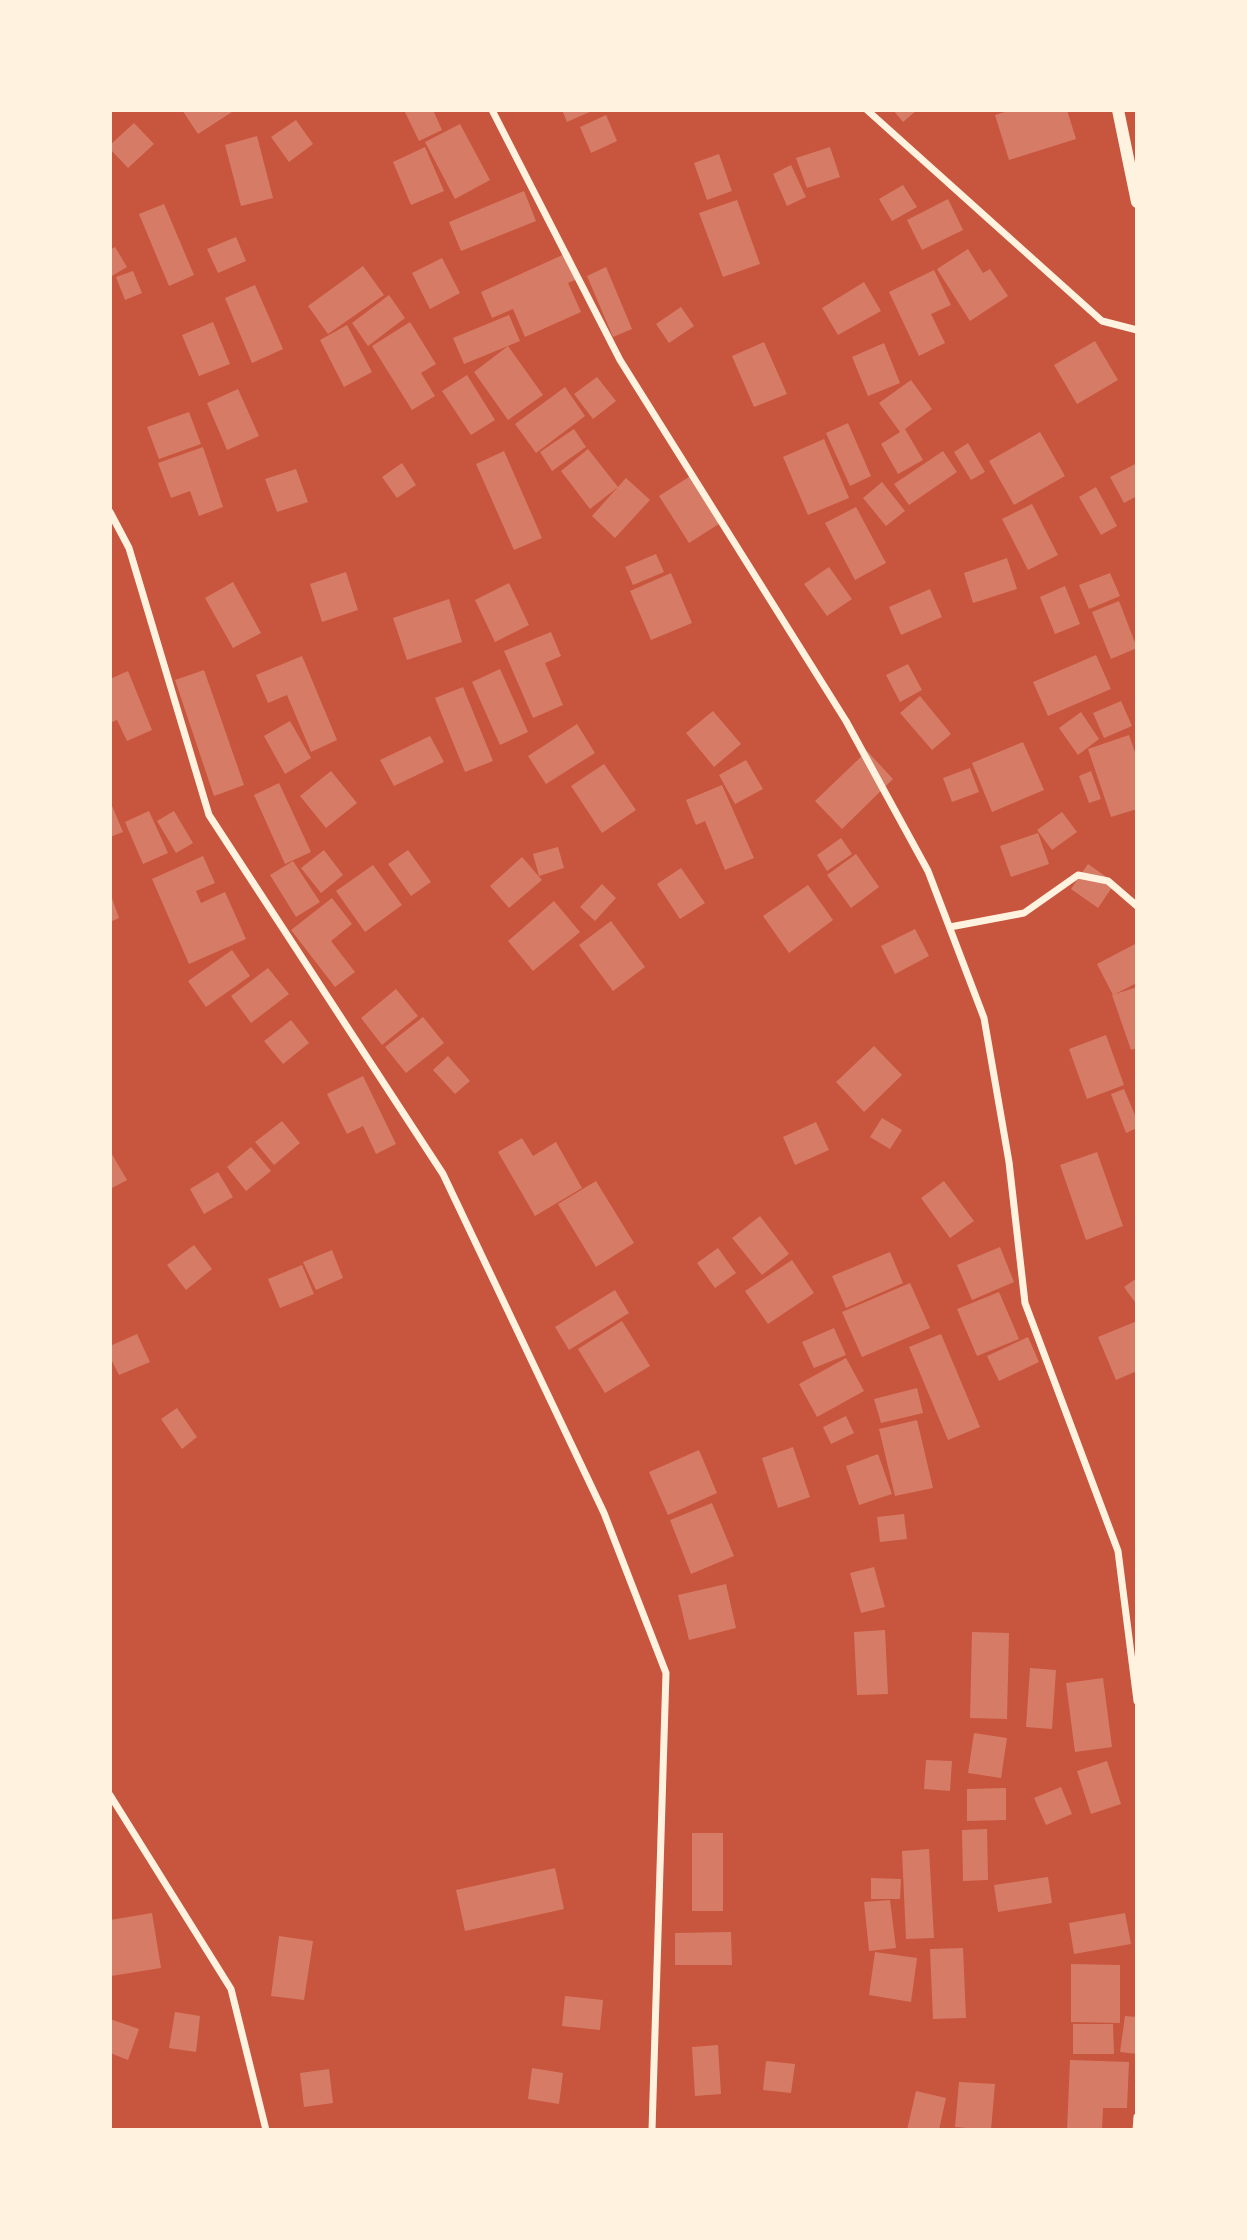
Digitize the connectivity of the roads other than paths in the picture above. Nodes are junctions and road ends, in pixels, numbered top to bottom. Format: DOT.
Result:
graph roads {
  1 [pos="492,110"];
  2 [pos="867,110"];
  3 [pos="1118,110"];
  4 [pos="1137,202"];
  5 [pos="1137,330"];
  6 [pos="110,512"];
  7 [pos="1137,906"];
  8 [pos="950,927"];
  9 [pos="1137,1702"];
  10 [pos="110,1795"];
  11 [pos="1137,2117"];
  12 [pos="266,2130"];
  13 [pos="652,2130"];
  14 [pos="1136,2130"];
  1 -- 8 [label="street"];
  2 -- 5 [label="street"];
  3 -- 4 [label="street"];
  6 -- 13 [label="street"];
  7 -- 8 [label="street"];
  8 -- 9 [label="street"];
  10 -- 12 [label="street"];
  11 -- 14 [label="street"];
}
